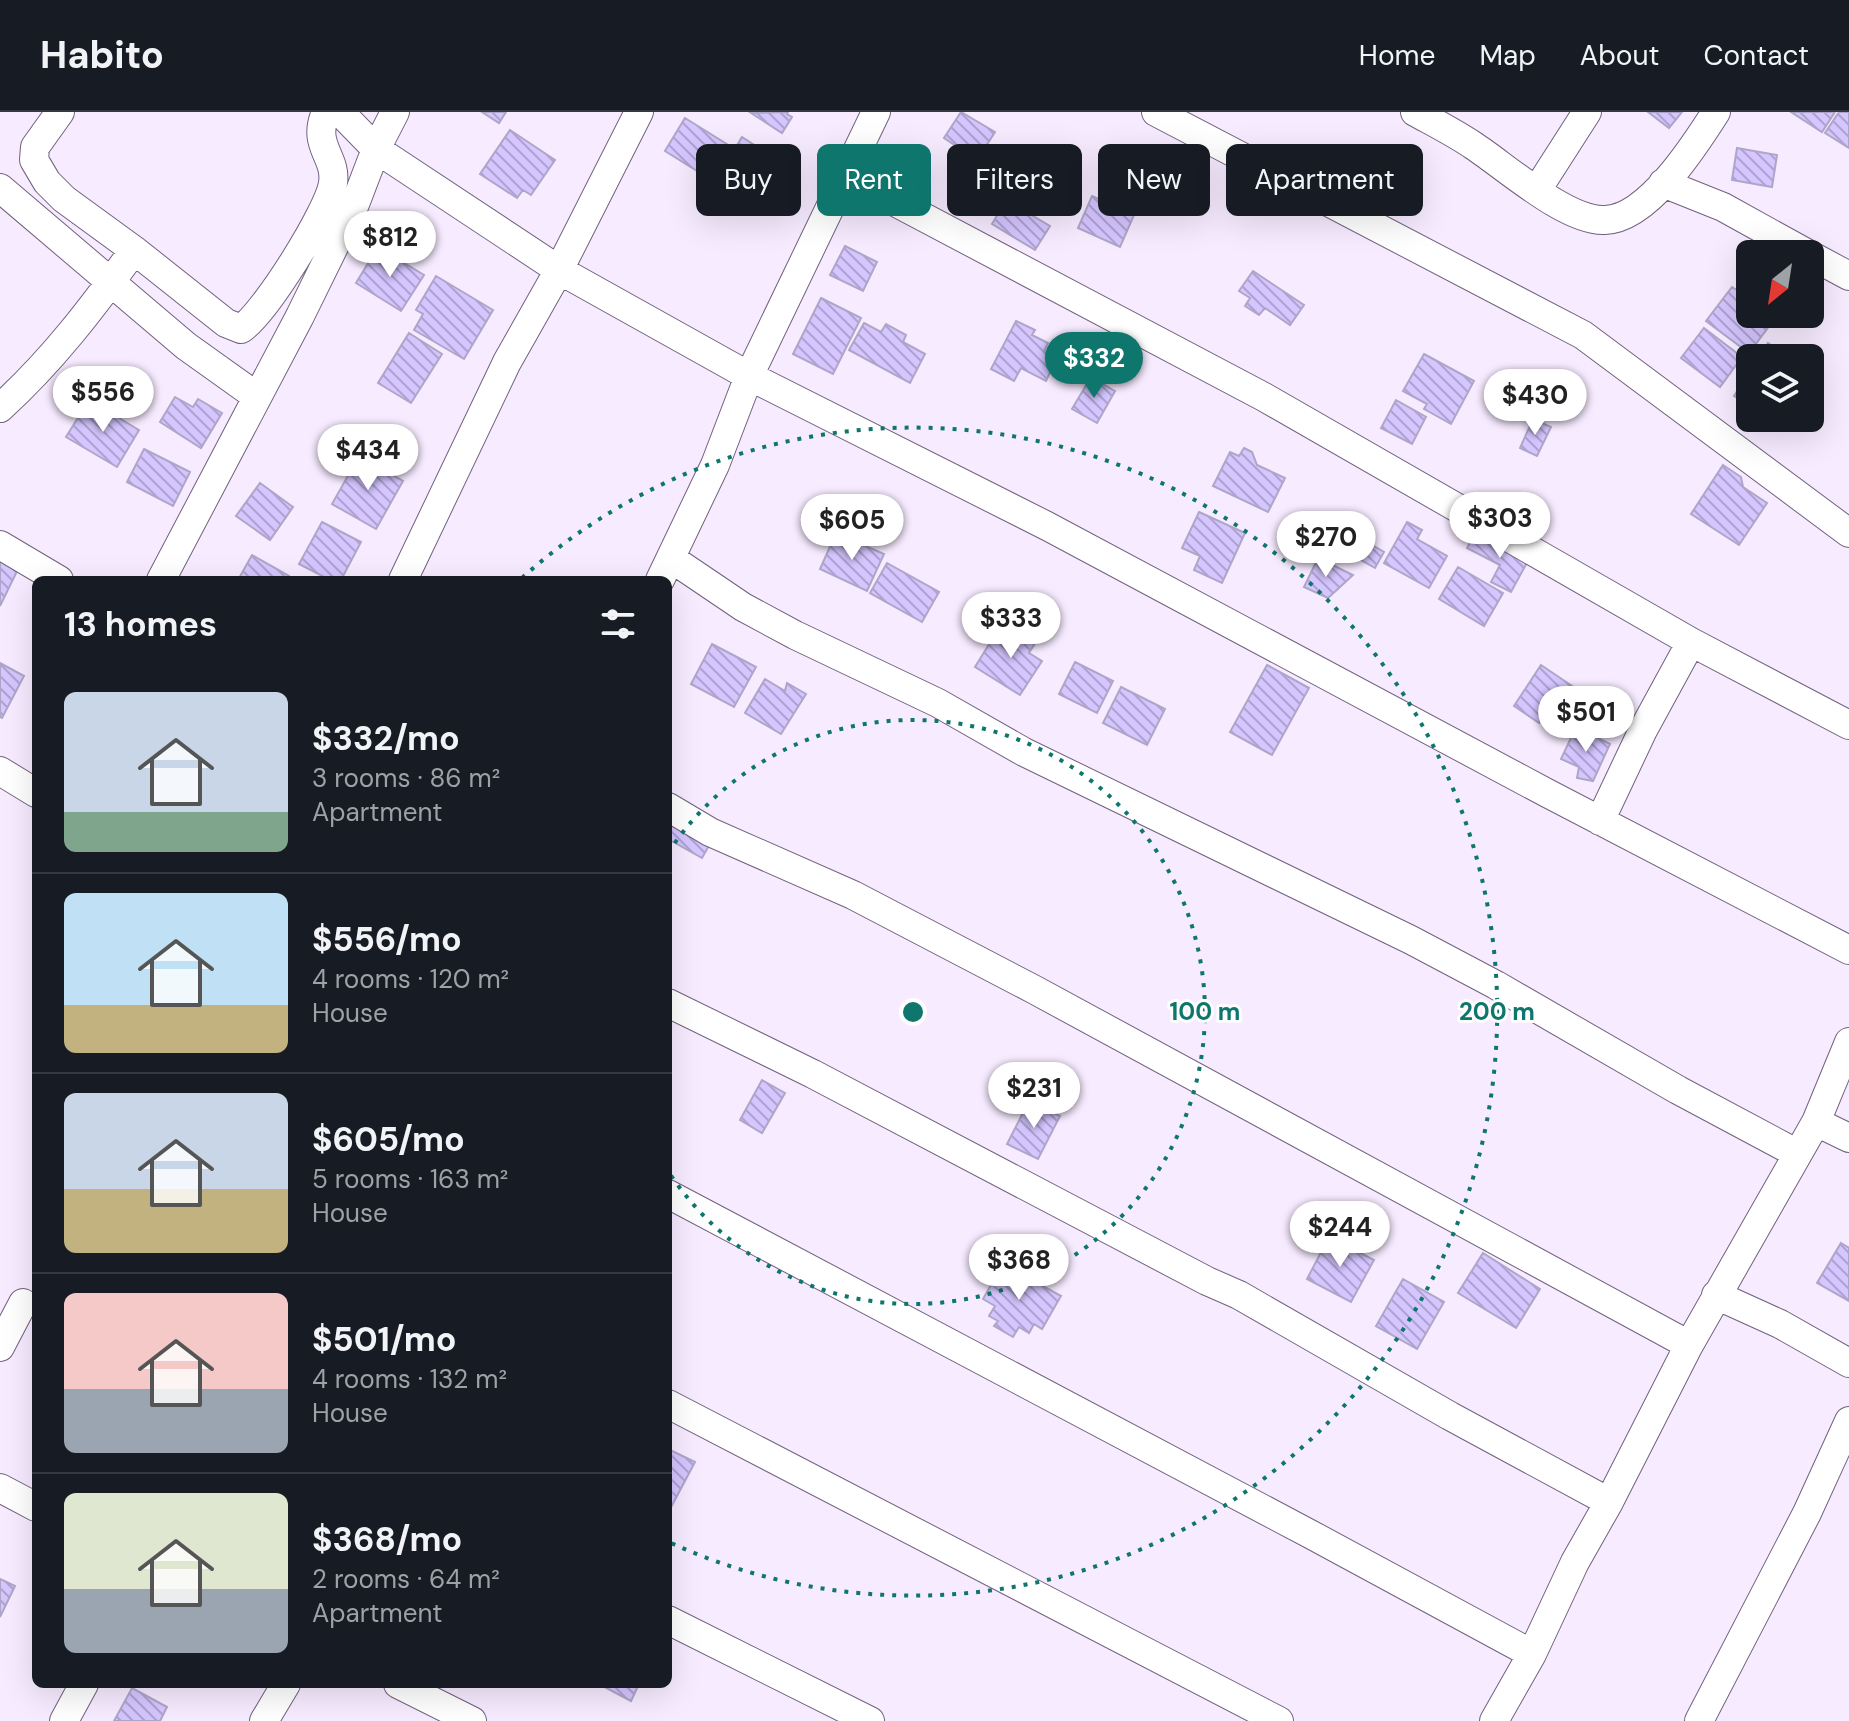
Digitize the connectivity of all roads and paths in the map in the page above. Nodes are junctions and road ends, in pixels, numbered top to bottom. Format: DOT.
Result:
graph roads {
  1 [pos="60,112"];
  2 [pos="326,112"];
  3 [pos="340,112"];
  4 [pos="395,112"];
  5 [pos="639,112"];
  6 [pos="876,112"];
  7 [pos="1156,112"];
  8 [pos="1415,112"];
  9 [pos="1587,112"];
  10 [pos="1716,112"];
  11 [pos="860,144"];
  12 [pos="376,149"];
  13 [pos="1663,183"];
  14 [pos="0,188"];
  15 [pos="1537,190"];
  16 [pos="825,216"];
  17 [pos="922,216"];
  18 [pos="1783,240"];
  19 [pos="134,250"];
  20 [pos="1824,262"];
  21 [pos="559,270"];
  22 [pos="1849,276"];
  23 [pos="110,283"];
  24 [pos="749,376"];
  25 [pos="256,396"];
  26 [pos="0,408"];
  27 [pos="1849,533"];
  28 [pos="0,545"];
  29 [pos="666,570"];
  30 [pos="52,576"];
  31 [pos="163,576"];
  32 [pos="405,576"];
  33 [pos="1691,642"];
  34 [pos="1849,725"];
  35 [pos="0,771"];
  36 [pos="32,791"];
  37 [pos="672,809"];
  38 [pos="1600,821"];
  39 [pos="1849,950"];
  40 [pos="672,1005"];
  41 [pos="1849,1042"];
  42 [pos="1816,1122"];
  43 [pos="1849,1138"];
  44 [pos="1796,1153"];
  45 [pos="672,1196"];
  46 [pos="1716,1295"];
  47 [pos="20,1303"];
  48 [pos="1689,1345"];
  49 [pos="0,1347"];
  50 [pos="1849,1363"];
  51 [pos="672,1406"];
  52 [pos="1849,1421"];
  53 [pos="0,1488"];
  54 [pos="1609,1502"];
  55 [pos="32,1505"];
  56 [pos="672,1622"];
  57 [pos="1532,1654"];
  58 [pos="82,1688"];
  59 [pos="284,1688"];
  60 [pos="406,1688"];
  61 [pos="64,1721"];
  62 [pos="264,1721"];
  63 [pos="472,1721"];
  64 [pos="870,1721"];
  65 [pos="1279,1721"];
  66 [pos="1494,1721"];
  67 [pos="1699,1721"];
  1 -- 19 [label="street"];
  2 -- 19 [label="street"];
  3 -- 12 [label="street"];
  4 -- 12 [label="street"];
  5 -- 21 [label="street"];
  6 -- 11 [label="street"];
  7 -- 27 [label="street"];
  8 -- 15 [label="street"];
  9 -- 15 [label="street"];
  10 -- 13 [label="street"];
  12 -- 21 [label="street"];
  12 -- 25 [label="street"];
  13 -- 15 [label="street"];
  13 -- 18 [label="street"];
  14 -- 23 [label="street"];
  16 -- 24 [label="street"];
  17 -- 33 [label="street"];
  19 -- 23 [label="street"];
  20 -- 22 [label="street"];
  21 -- 24 [label="street"];
  21 -- 32 [label="street"];
  23 -- 25 [label="street"];
  23 -- 26 [label="street"];
  24 -- 29 [label="street"];
  24 -- 38 [label="street"];
  25 -- 31 [label="street"];
  28 -- 30 [label="street"];
  29 -- 44 [label="street"];
  33 -- 34 [label="street"];
  33 -- 38 [label="street"];
  35 -- 36 [label="street"];
  37 -- 48 [label="street"];
  38 -- 39 [label="street"];
  40 -- 54 [label="street"];
  41 -- 42 [label="street"];
  42 -- 43 [label="street"];
  42 -- 44 [label="street"];
  44 -- 46 [label="street"];
  45 -- 57 [label="street"];
  46 -- 48 [label="street"];
  46 -- 50 [label="street"];
  47 -- 49 [label="street"];
  48 -- 54 [label="street"];
  51 -- 65 [label="street"];
  52 -- 67 [label="street"];
  53 -- 55 [label="street"];
  54 -- 57 [label="street"];
  56 -- 64 [label="street"];
  57 -- 66 [label="street"];
  58 -- 61 [label="street"];
  59 -- 62 [label="street"];
  60 -- 63 [label="street"];
}
